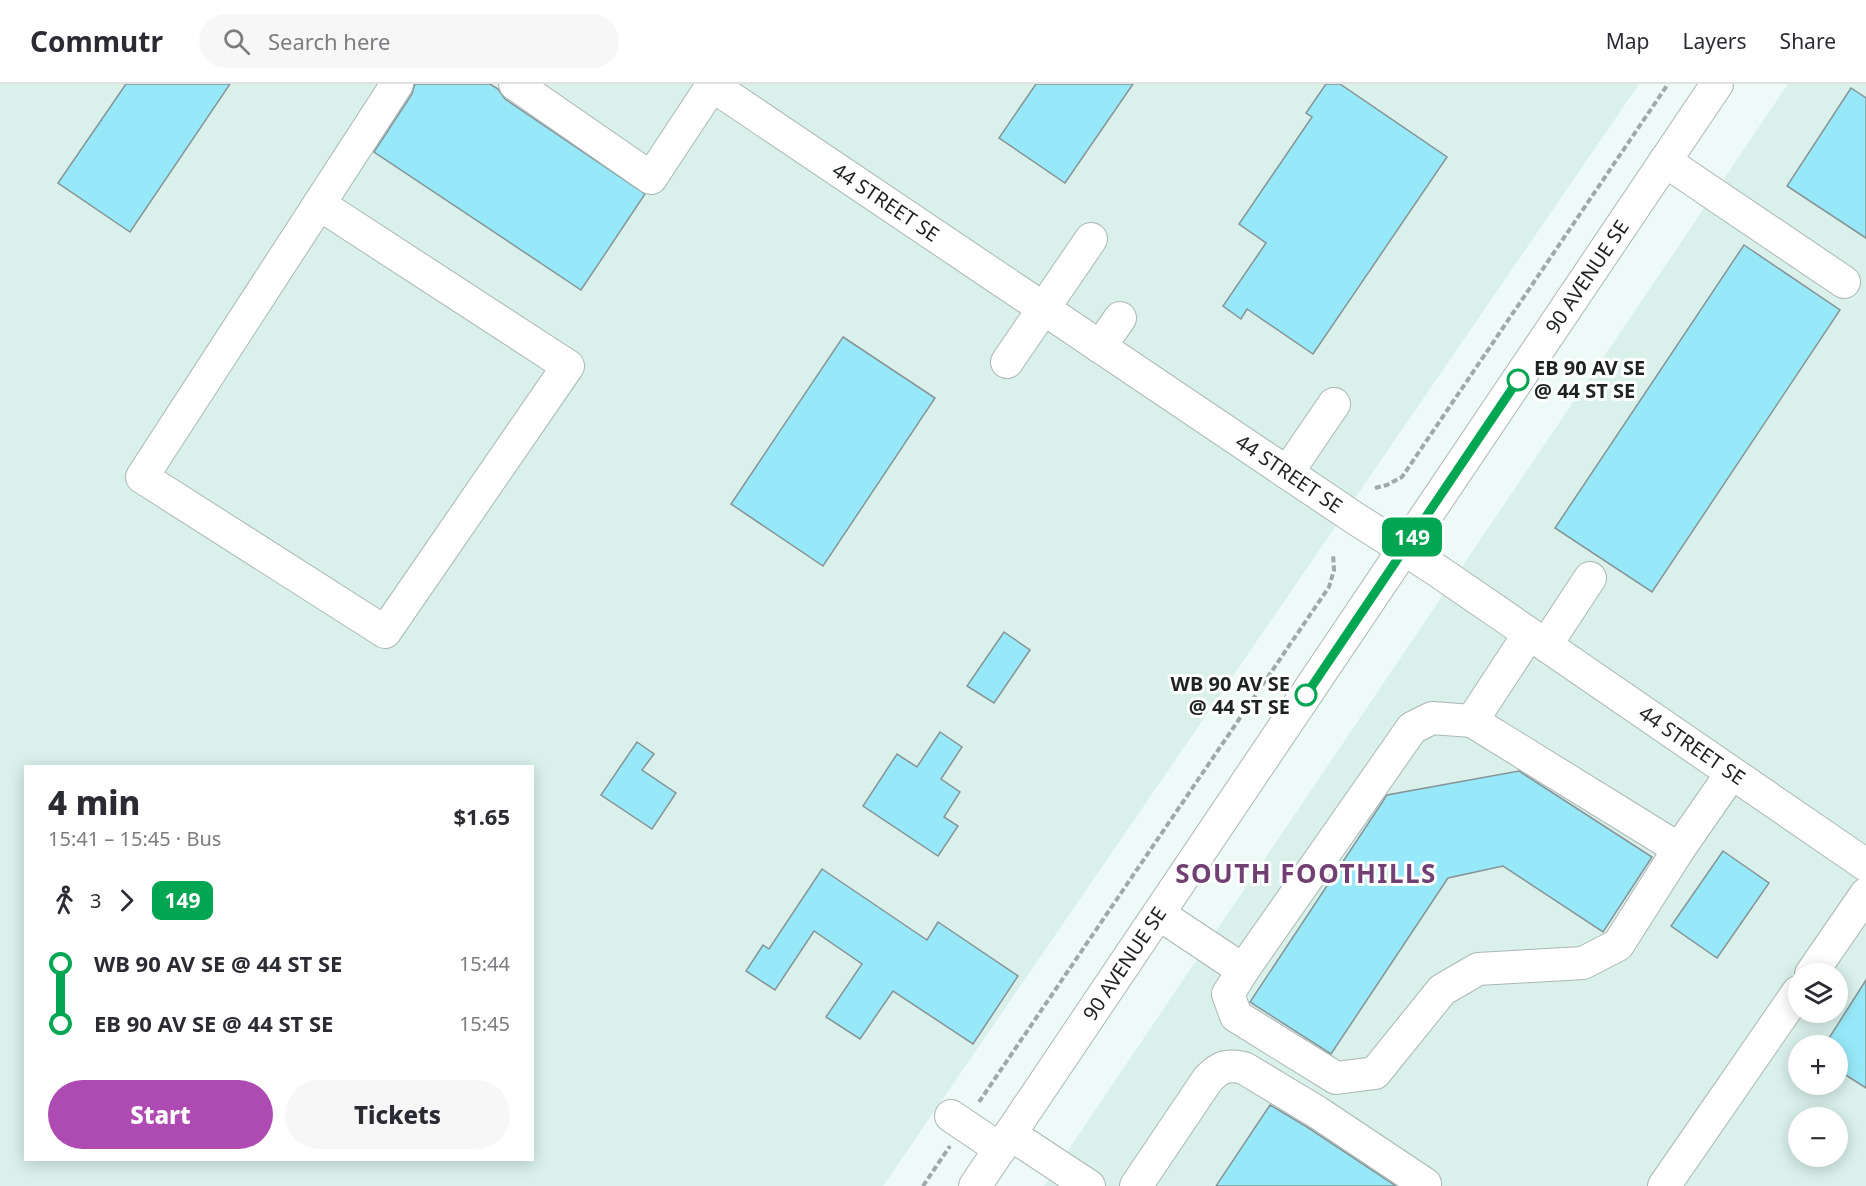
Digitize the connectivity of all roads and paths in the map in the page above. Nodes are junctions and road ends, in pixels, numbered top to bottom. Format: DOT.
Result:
graph roads {
  1 [pos="397,84"];
  2 [pos="515,84"];
  3 [pos="712,84"];
  4 [pos="1668,84"];
  5 [pos="1717,84"];
  6 [pos="1665,161"];
  7 [pos="319,204"];
  8 [pos="1091,239"];
  9 [pos="1844,282"];
  10 [pos="1044,309"];
  11 [pos="1120,318"];
  12 [pos="1100,347"];
  13 [pos="1007,362"];
  14 [pos="1334,404"];
  15 [pos="1287,473"];
  16 [pos="1376,488"];
  17 [pos="1403,550"];
  18 [pos="1333,555"];
  19 [pos="1590,578"];
  20 [pos="1538,639"];
  21 [pos="1472,721"];
  22 [pos="1731,774"];
  23 [pos="1679,849"];
  24 [pos="1866,865"];
  25 [pos="1866,894"];
  26 [pos="1159,914"];
  27 [pos="1819,963"];
  28 [pos="1243,970"];
  29 [pos="1788,1006"];
  30 [pos="957,1121"];
  31 [pos="1005,1141"];
  32 [pos="923,1186"];
  33 [pos="975,1186"];
  34 [pos="1089,1186"];
  35 [pos="1136,1186"];
  36 [pos="1424,1186"];
  37 [pos="1664,1186"];
  1 -- 7 [label="street"];
  2 -- 3 [label="street"];
  3 -- 10 [label="street, 44 STREET SE"];
  4 -- 16 [label="path"];
  5 -- 6 [label="street, 90 AVENUE SE"];
  6 -- 9 [label="street"];
  6 -- 17 [label="street, 90 AVENUE SE"];
  7 -- 7 [label="street"];
  8 -- 10 [label="street"];
  10 -- 12 [label="street, 44 STREET SE"];
  10 -- 13 [label="street"];
  11 -- 12 [label="street"];
  12 -- 15 [label="street, 44 STREET SE"];
  14 -- 15 [label="street"];
  15 -- 17 [label="street, 44 STREET SE"];
  17 -- 20 [label="street, 44 STREET SE"];
  17 -- 26 [label="street, 90 AVENUE SE"];
  18 -- 30 [label="path"];
  19 -- 20 [label="street"];
  20 -- 21 [label="street"];
  20 -- 22 [label="street, 44 STREET SE"];
  21 -- 23 [label="street"];
  21 -- 28 [label="street"];
  22 -- 23 [label="street"];
  22 -- 24 [label="street, 44 STREET SE"];
  23 -- 28 [label="street"];
  25 -- 27 [label="street"];
  26 -- 28 [label="street"];
  26 -- 31 [label="street, 90 AVENUE SE"];
  29 -- 37 [label="street"];
  30 -- 31 [label="street"];
  30 -- 32 [label="path"];
  31 -- 33 [label="street, 90 AVENUE SE"];
  31 -- 34 [label="street"];
  35 -- 36 [label="street"];
}
